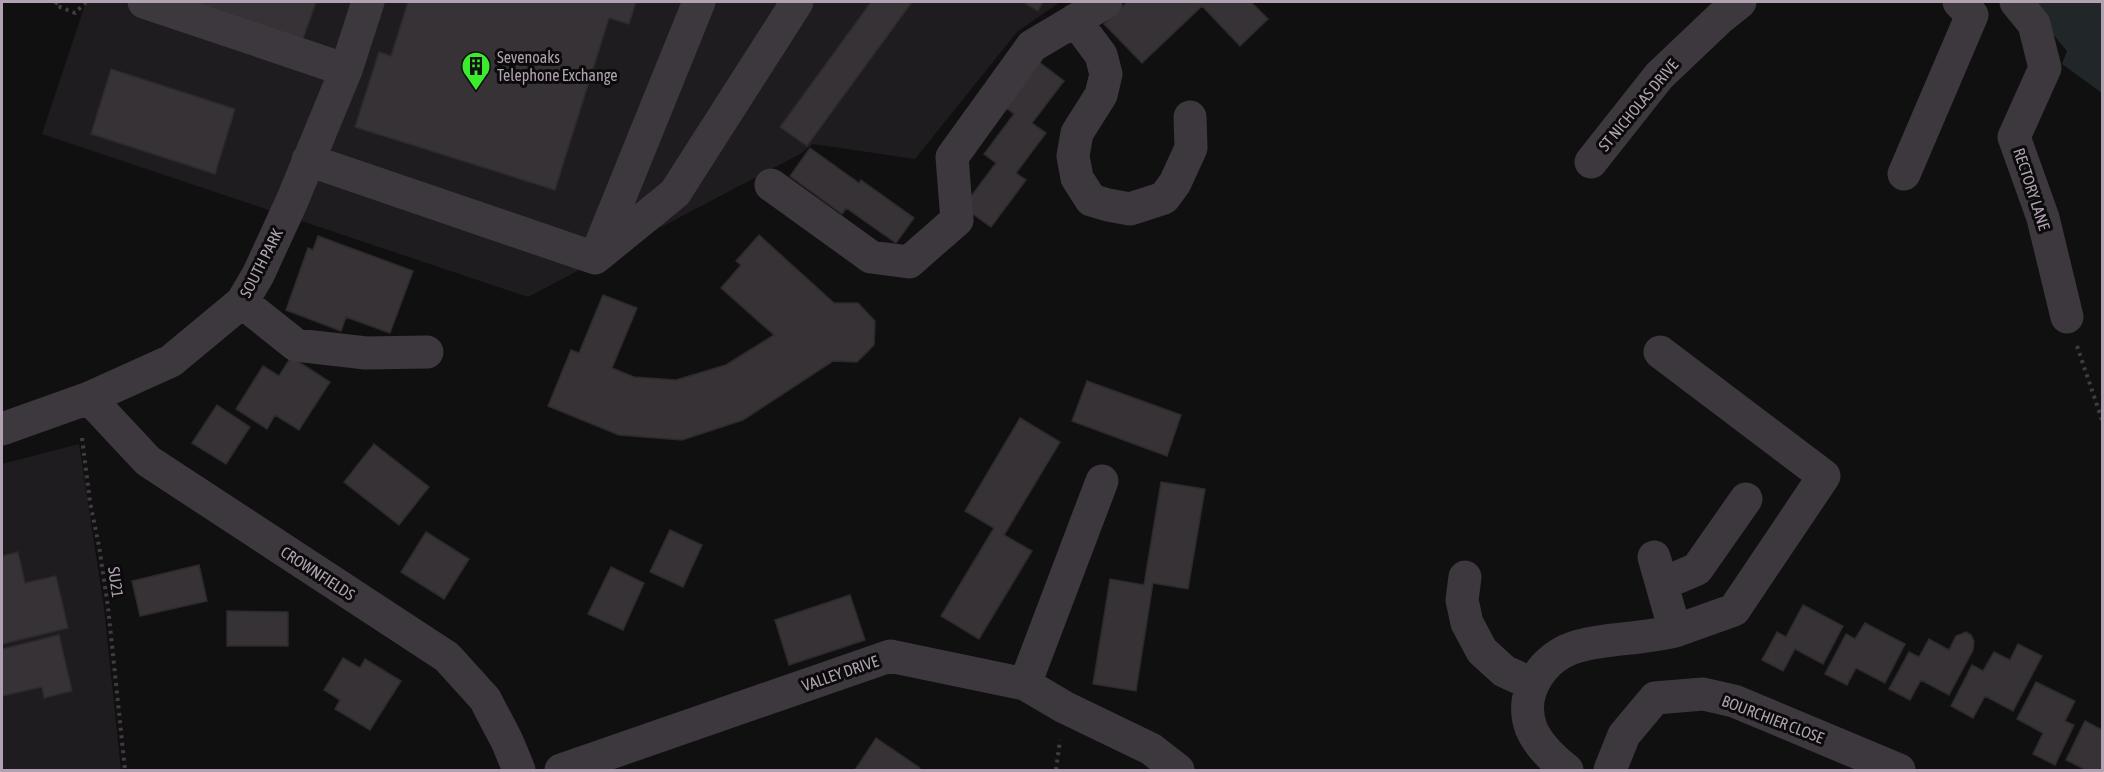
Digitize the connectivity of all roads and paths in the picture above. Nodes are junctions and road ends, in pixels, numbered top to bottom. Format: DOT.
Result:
graph roads {
  1 [pos="57,2"];
  2 [pos="86,2"];
  3 [pos="144,2"];
  4 [pos="368,2"];
  5 [pos="699,2"];
  6 [pos="797,2"];
  7 [pos="1106,2"];
  8 [pos="1740,2"];
  9 [pos="1959,2"];
  10 [pos="2016,2"];
  11 [pos="1075,20"];
  12 [pos="346,70"];
  13 [pos="1190,117"];
  14 [pos="308,160"];
  15 [pos="1591,162"];
  16 [pos="1904,174"];
  17 [pos="771,185"];
  18 [pos="595,258"];
  19 [pos="242,302"];
  20 [pos="2067,317"];
  21 [pos="427,352"];
  22 [pos="1660,352"];
  23 [pos="89,398"];
  24 [pos="2103,420"];
  25 [pos="2,429"];
  26 [pos="1101,481"];
  27 [pos="1746,499"];
  28 [pos="1465,577"];
  29 [pos="1675,631"];
  30 [pos="1025,684"];
  31 [pos="1532,684"];
  32 [pos="125,771"];
  33 [pos="519,771"];
  34 [pos="561,771"];
  35 [pos="1178,771"];
  36 [pos="1566,771"];
  37 [pos="1610,771"];
  38 [pos="1899,771"];
  1 -- 2 [label="path"];
  3 -- 12 [label="street"];
  4 -- 12 [label="street, SOUTH PARK"];
  5 -- 18 [label="street"];
  6 -- 18 [label="street"];
  7 -- 11 [label="street"];
  8 -- 15 [label="street, ST NICHOLAS DRIVE"];
  9 -- 16 [label="street"];
  10 -- 20 [label="street, RECTORY LANE"];
  11 -- 13 [label="street"];
  11 -- 17 [label="street"];
  12 -- 14 [label="street, SOUTH PARK"];
  14 -- 18 [label="street"];
  14 -- 19 [label="street, SOUTH PARK"];
  19 -- 21 [label="street"];
  19 -- 23 [label="street, SOUTH PARK"];
  20 -- 24 [label="path"];
  22 -- 29 [label="street"];
  23 -- 25 [label="street, SOUTH PARK"];
  23 -- 32 [label="path, SU21"];
  23 -- 33 [label="street, CROWNFIELDS"];
  26 -- 30 [label="street"];
  27 -- 29 [label="street"];
  28 -- 31 [label="street"];
  29 -- 31 [label="street"];
  30 -- 34 [label="street, VALLEY DRIVE"];
  30 -- 35 [label="street, VALLEY DRIVE"];
  31 -- 36 [label="street"];
  37 -- 38 [label="street, BOURCHIER CLOSE"];
}
